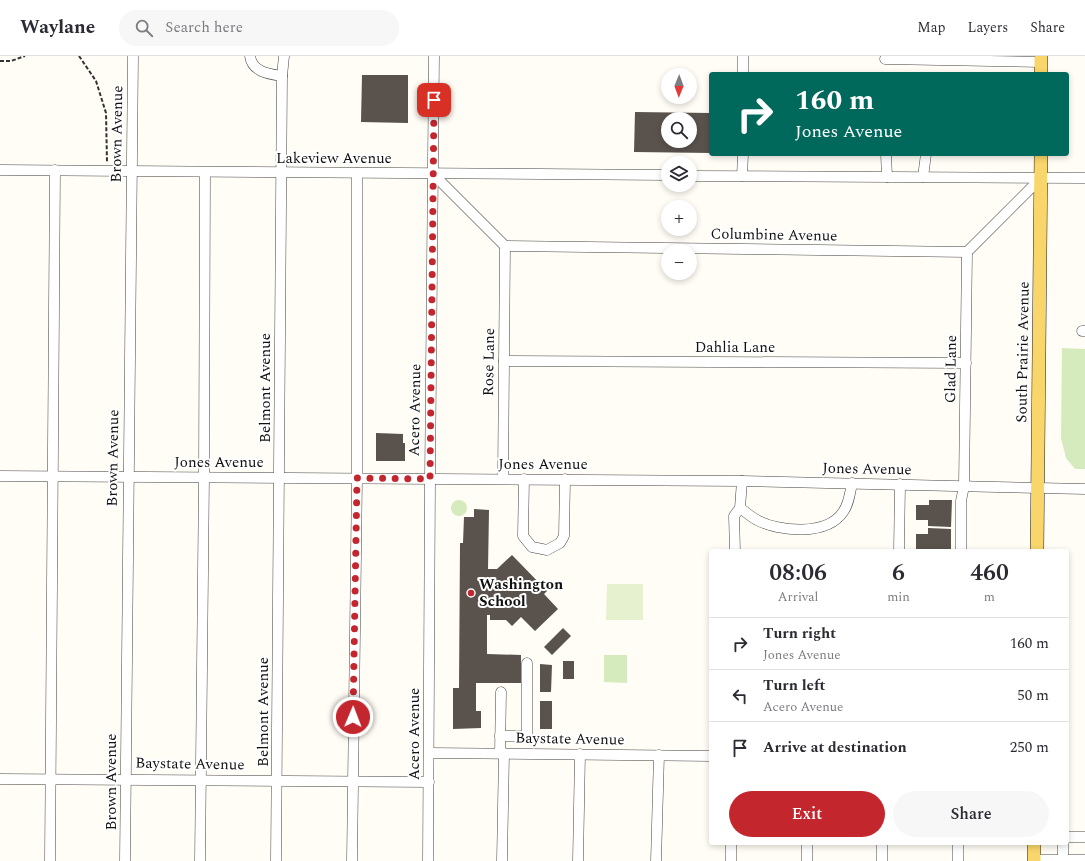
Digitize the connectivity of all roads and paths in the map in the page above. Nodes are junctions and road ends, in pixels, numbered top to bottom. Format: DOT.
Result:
graph roads {
  1 [pos="25,56"];
  2 [pos="79,56"];
  3 [pos="133,56"];
  4 [pos="250,56"];
  5 [pos="284,56"];
  6 [pos="434,56"];
  7 [pos="743,56"];
  8 [pos="885,59"];
  9 [pos="0,61"];
  10 [pos="1041,64"];
  11 [pos="743,72"];
  12 [pos="282,76"];
  13 [pos="743,156"];
  14 [pos="886,156"];
  15 [pos="926,156"];
  16 [pos="1041,156"];
  17 [pos="0,170"];
  18 [pos="55,170"];
  19 [pos="107,171"];
  20 [pos="131,172"];
  21 [pos="205,172"];
  22 [pos="282,173"];
  23 [pos="357,173"];
  24 [pos="433,174"];
  25 [pos="661,175"];
  26 [pos="697,176"];
  27 [pos="742,176"];
  28 [pos="887,177"];
  29 [pos="923,177"];
  30 [pos="1041,178"];
  31 [pos="1085,178"];
  32 [pos="505,246"];
  33 [pos="967,252"];
  34 [pos="504,361"];
  35 [pos="966,363"];
  36 [pos="0,476"];
  37 [pos="51,476"];
  38 [pos="128,476"];
  39 [pos="204,476"];
  40 [pos="280,477"];
  41 [pos="357,478"];
  42 [pos="430,479"];
  43 [pos="503,479"];
  44 [pos="524,479"];
  45 [pos="565,479"];
  46 [pos="742,481"];
  47 [pos="852,483"];
  48 [pos="900,484"];
  49 [pos="964,486"];
  50 [pos="1038,488"];
  51 [pos="1085,489"];
  52 [pos="740,508"];
  53 [pos="735,549"];
  54 [pos="899,549"];
  55 [pos="961,549"];
  56 [pos="1037,549"];
  57 [pos="527,663"];
  58 [pos="501,692"];
  59 [pos="500,736"];
  60 [pos="429,753"];
  61 [pos="502,753"];
  62 [pos="580,754"];
  63 [pos="659,755"];
  64 [pos="709,756"];
  65 [pos="0,779"];
  66 [pos="51,779"];
  67 [pos="126,779"];
  68 [pos="200,779"];
  69 [pos="277,780"];
  70 [pos="352,781"];
  71 [pos="429,782"];
  72 [pos="1069,837"];
  73 [pos="1085,837"];
  74 [pos="731,845"];
  75 [pos="807,845"];
  76 [pos="882,845"];
  77 [pos="958,845"];
  78 [pos="1034,845"];
  79 [pos="1063,845"];
  80 [pos="1034,860"];
  81 [pos="1085,860"];
  82 [pos="50,861"];
  83 [pos="125,861"];
  84 [pos="200,861"];
  85 [pos="276,861"];
  86 [pos="352,861"];
  87 [pos="428,861"];
  88 [pos="502,861"];
  89 [pos="578,861"];
  90 [pos="656,861"];
  91 [pos="731,861"];
  92 [pos="806,861"];
  93 [pos="882,861"];
  94 [pos="958,861"];
  95 [pos="1063,861"];
  1 -- 9 [label="path"];
  2 -- 19 [label="path"];
  3 -- 20 [label="street, Brown Avenue"];
  4 -- 12 [label="street"];
  5 -- 12 [label="street, Belmont Avenue"];
  6 -- 24 [label="street, Acero Avenue"];
  7 -- 11 [label="street"];
  8 -- 10 [label="street"];
  12 -- 22 [label="street, Belmont Avenue"];
  13 -- 27 [label="street"];
  14 -- 28 [label="street"];
  15 -- 29 [label="street"];
  16 -- 30 [label="main road, South Prairie Avenue"];
  17 -- 18 [label="street, Lakeview Avenue"];
  18 -- 19 [label="street, Lakeview Avenue"];
  18 -- 37 [label="street"];
  19 -- 20 [label="street, Lakeview Avenue"];
  20 -- 21 [label="street, Lakeview Avenue"];
  20 -- 38 [label="street, Brown Avenue"];
  21 -- 22 [label="street, Lakeview Avenue"];
  21 -- 39 [label="street"];
  22 -- 23 [label="street, Lakeview Avenue"];
  22 -- 40 [label="street, Belmont Avenue"];
  23 -- 24 [label="street, Lakeview Avenue"];
  23 -- 41 [label="street"];
  24 -- 25 [label="street, Lakeview Avenue"];
  24 -- 32 [label="street"];
  24 -- 42 [label="street, Acero Avenue"];
  26 -- 27 [label="street"];
  27 -- 28 [label="street"];
  28 -- 29 [label="street"];
  29 -- 30 [label="street"];
  30 -- 31 [label="street"];
  30 -- 33 [label="street"];
  30 -- 50 [label="main road, South Prairie Avenue"];
  32 -- 33 [label="street, Columbine Avenue"];
  32 -- 34 [label="street, Rose Lane"];
  33 -- 35 [label="street, Glad Lane"];
  34 -- 35 [label="street, Dahlia Lane"];
  34 -- 43 [label="street, Rose Lane"];
  35 -- 49 [label="street, Glad Lane"];
  36 -- 37 [label="street, Jones Avenue"];
  37 -- 38 [label="street, Jones Avenue"];
  37 -- 66 [label="street"];
  38 -- 39 [label="street, Jones Avenue"];
  38 -- 67 [label="street, Brown Avenue"];
  39 -- 40 [label="street, Jones Avenue"];
  39 -- 68 [label="street"];
  40 -- 41 [label="street, Jones Avenue"];
  40 -- 69 [label="street, Belmont Avenue"];
  41 -- 42 [label="street, Jones Avenue"];
  41 -- 70 [label="street"];
  42 -- 43 [label="street, Jones Avenue"];
  42 -- 60 [label="street, Acero Avenue"];
  43 -- 44 [label="street, Jones Avenue"];
  44 -- 45 [label="street, Jones Avenue"];
  44 -- 45 [label="street"];
  45 -- 46 [label="street, Jones Avenue"];
  46 -- 47 [label="street, Jones Avenue"];
  46 -- 52 [label="street"];
  47 -- 48 [label="street, Jones Avenue"];
  47 -- 52 [label="street"];
  48 -- 49 [label="street, Jones Avenue"];
  48 -- 54 [label="street"];
  49 -- 50 [label="street, Jones Avenue"];
  49 -- 55 [label="street, Glad Lane"];
  50 -- 51 [label="street, Jones Avenue"];
  50 -- 56 [label="main road, South Prairie Avenue"];
  52 -- 53 [label="street"];
  57 -- 59 [label="street"];
  58 -- 59 [label="street"];
  59 -- 61 [label="street"];
  60 -- 61 [label="street, Baystate Avenue"];
  60 -- 71 [label="street, Acero Avenue"];
  61 -- 62 [label="street, Baystate Avenue"];
  61 -- 88 [label="street"];
  62 -- 63 [label="street, Baystate Avenue"];
  62 -- 89 [label="street"];
  63 -- 64 [label="street, Baystate Avenue"];
  63 -- 90 [label="street"];
  65 -- 66 [label="street, Baystate Avenue"];
  66 -- 67 [label="street, Baystate Avenue"];
  66 -- 82 [label="street"];
  67 -- 68 [label="street, Baystate Avenue"];
  67 -- 83 [label="street, Brown Avenue"];
  68 -- 69 [label="street, Baystate Avenue"];
  68 -- 84 [label="street"];
  69 -- 70 [label="street, Baystate Avenue"];
  69 -- 85 [label="street, Belmont Avenue"];
  70 -- 71 [label="street, Baystate Avenue"];
  70 -- 86 [label="street"];
  71 -- 87 [label="street, Acero Avenue"];
  72 -- 73 [label="street"];
  74 -- 91 [label="street"];
  75 -- 92 [label="street"];
  76 -- 93 [label="street"];
  77 -- 94 [label="street"];
  78 -- 80 [label="main road"];
  79 -- 95 [label="street"];
  80 -- 95 [label="street"];
  81 -- 95 [label="street"];
}
